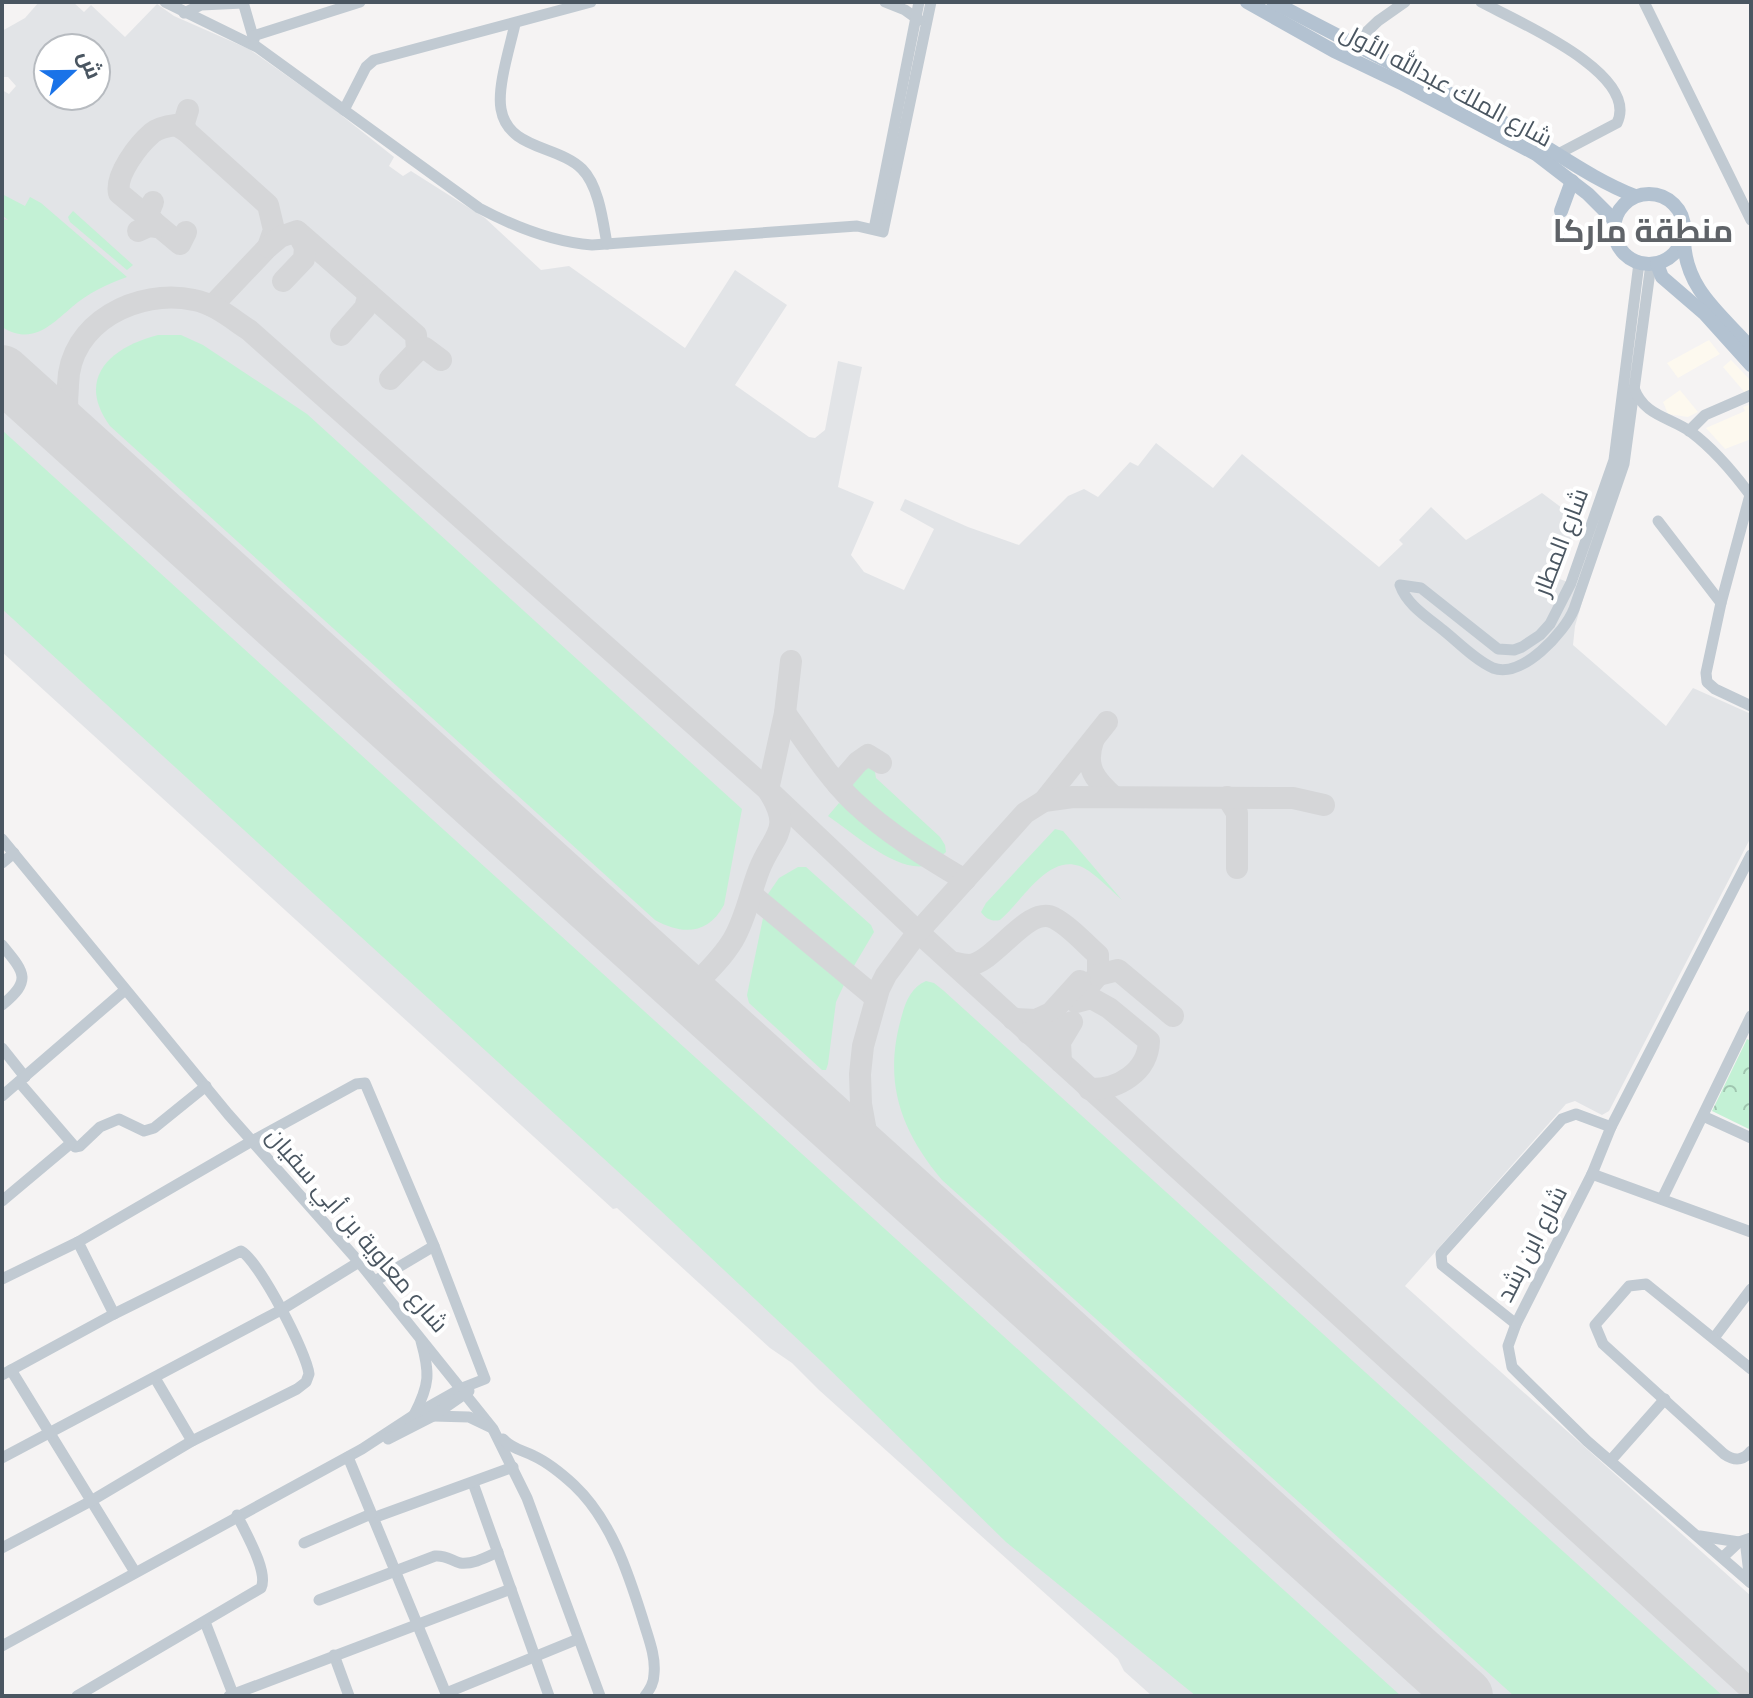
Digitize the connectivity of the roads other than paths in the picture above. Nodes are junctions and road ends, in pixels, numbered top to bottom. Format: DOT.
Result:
graph roads {
  1 [pos="165,2"];
  2 [pos="243,2"];
  3 [pos="360,2"];
  4 [pos="591,2"];
  5 [pos="885,2"];
  6 [pos="1247,2"];
  7 [pos="1273,2"];
  8 [pos="1481,2"];
  9 [pos="1644,2"];
  10 [pos="1397,4"];
  11 [pos="921,11"];
  12 [pos="184,13"];
  13 [pos="515,24"];
  14 [pos="255,42"];
  15 [pos="1354,44"];
  16 [pos="344,110"];
  17 [pos="1558,154"];
  18 [pos="1572,181"];
  19 [pos="1609,186"];
  20 [pos="1588,194"];
  21 [pos="1635,196"];
  22 [pos="1561,211"];
  23 [pos="1751,220"];
  24 [pos="1615,221"];
  25 [pos="1684,235"];
  26 [pos="607,244"];
  27 [pos="1649,264"];
  28 [pos="1751,348"];
  29 [pos="1751,365"];
  30 [pos="1633,386"];
  31 [pos="1751,395"];
  32 [pos="1689,431"];
  33 [pos="1751,496"];
  34 [pos="1658,521"];
  35 [pos="1579,576"];
  36 [pos="1563,600"];
  37 [pos="1721,603"];
  38 [pos="1570,619"];
  39 [pos="1540,635"];
  40 [pos="1549,644"];
  41 [pos="1751,706"];
  42 [pos="2,839"];
  43 [pos="14,853"];
  44 [pos="1751,855"];
  45 [pos="2,863"];
  46 [pos="2,945"];
  47 [pos="125,990"];
  48 [pos="2,1005"];
  49 [pos="1749,1024"];
  50 [pos="2,1048"];
  51 [pos="22,1079"];
  52 [pos="206,1086"];
  53 [pos="2,1096"];
  54 [pos="1703,1116"];
  55 [pos="1611,1127"];
  56 [pos="1751,1138"];
  57 [pos="252,1141"];
  58 [pos="70,1144"];
  59 [pos="1592,1174"];
  60 [pos="1662,1199"];
  61 [pos="2,1201"];
  62 [pos="1751,1232"];
  63 [pos="78,1242"];
  64 [pos="434,1246"];
  65 [pos="359,1262"];
  66 [pos="2,1279"];
  67 [pos="375,1281"];
  68 [pos="1751,1289"];
  69 [pos="281,1310"];
  70 [pos="114,1314"];
  71 [pos="1516,1324"];
  72 [pos="420,1336"];
  73 [pos="1714,1338"];
  74 [pos="1751,1369"];
  75 [pos="6,1372"];
  76 [pos="155,1378"];
  77 [pos="464,1391"];
  78 [pos="1665,1399"];
  79 [pos="414,1415"];
  80 [pos="433,1416"];
  81 [pos="493,1429"];
  82 [pos="50,1433"];
  83 [pos="192,1441"];
  84 [pos="362,1449"];
  85 [pos="1751,1451"];
  86 [pos="348,1457"];
  87 [pos="2,1458"];
  88 [pos="1611,1460"];
  89 [pos="513,1467"];
  90 [pos="473,1483"];
  91 [pos="91,1501"];
  92 [pos="237,1515"];
  93 [pos="372,1516"];
  94 [pos="1699,1536"];
  95 [pos="1746,1542"];
  96 [pos="304,1543"];
  97 [pos="2,1548"];
  98 [pos="498,1552"];
  99 [pos="1726,1560"];
  100 [pos="394,1569"];
  101 [pos="135,1572"];
  102 [pos="1751,1582"];
  103 [pos="511,1589"];
  104 [pos="319,1600"];
  105 [pos="205,1622"];
  106 [pos="417,1624"];
  107 [pos="578,1639"];
  108 [pos="2,1646"];
  109 [pos="334,1655"];
  110 [pos="535,1657"];
  111 [pos="446,1694"];
  112 [pos="231,1695"];
  113 [pos="79,1696"];
  114 [pos="349,1696"];
  115 [pos="549,1696"];
  116 [pos="600,1696"];
  117 [pos="645,1696"];
  1 -- 12 [label="street"];
  2 -- 12 [label="street"];
  2 -- 14 [label="street"];
  3 -- 14 [label="street"];
  4 -- 13 [label="street"];
  5 -- 11 [label="street"];
  6 -- 18 [label="main road, شارع الملك عبدالله الأول"];
  7 -- 15 [label="main road, شارع الملك عبدالله الأول"];
  8 -- 17 [label="street"];
  9 -- 23 [label="street"];
  10 -- 15 [label="street"];
  11 -- 26 [label="street"];
  12 -- 14 [label="street"];
  13 -- 16 [label="street"];
  13 -- 26 [label="street"];
  14 -- 16 [label="street"];
  15 -- 17 [label="main road, شارع الملك عبدالله الأول"];
  16 -- 26 [label="street"];
  17 -- 19 [label="main road, شارع الملك عبدالله الأول"];
  18 -- 20 [label="main road, شارع الملك عبدالله الأول"];
  18 -- 22 [label="main road"];
  19 -- 20 [label="main road"];
  19 -- 21 [label="main road, شارع الملك عبدالله الأول"];
  20 -- 24 [label="main road, شارع الملك عبدالله الأول"];
  21 -- 24 [label="main road"];
  21 -- 25 [label="main road"];
  24 -- 27 [label="main road"];
  25 -- 27 [label="main road"];
  25 -- 28 [label="main road"];
  27 -- 29 [label="main road"];
  27 -- 30 [label="street, شارع المطار"];
  27 -- 35 [label="street, شارع المطار"];
  30 -- 32 [label="street"];
  30 -- 35 [label="street, شارع المطار"];
  31 -- 32 [label="street"];
  32 -- 33 [label="street"];
  33 -- 37 [label="street"];
  34 -- 37 [label="street"];
  35 -- 36 [label="street, شارع المطار"];
  35 -- 38 [label="street, شارع المطار"];
  36 -- 38 [label="street"];
  36 -- 39 [label="street, شارع المطار"];
  37 -- 41 [label="street"];
  38 -- 40 [label="street, شارع المطار"];
  39 -- 40 [label="street"];
  39 -- 40 [label="street, شارع المطار"];
  42 -- 43 [label="street, شارع معاوية بن أبي سفيان"];
  43 -- 45 [label="street"];
  43 -- 47 [label="street, شارع معاوية بن أبي سفيان"];
  44 -- 55 [label="street, شارع ابن رشد"];
  46 -- 48 [label="street"];
  47 -- 51 [label="street"];
  47 -- 52 [label="street, شارع معاوية بن أبي سفيان"];
  49 -- 54 [label="street"];
  50 -- 51 [label="street"];
  51 -- 53 [label="street"];
  51 -- 58 [label="street"];
  52 -- 57 [label="street, شارع معاوية بن أبي سفيان"];
  52 -- 58 [label="street"];
  54 -- 56 [label="street"];
  54 -- 60 [label="street"];
  55 -- 59 [label="street, شارع ابن رشد"];
  55 -- 71 [label="street"];
  57 -- 63 [label="street"];
  57 -- 64 [label="street"];
  57 -- 65 [label="street, شارع معاوية بن أبي سفيان"];
  58 -- 61 [label="street"];
  59 -- 60 [label="street"];
  59 -- 71 [label="street, شارع ابن رشد"];
  60 -- 62 [label="street"];
  63 -- 66 [label="street"];
  63 -- 70 [label="street"];
  64 -- 67 [label="street"];
  64 -- 77 [label="street"];
  65 -- 67 [label="street, شارع معاوية بن أبي سفيان"];
  65 -- 69 [label="street"];
  67 -- 72 [label="street, شارع معاوية بن أبي سفيان"];
  68 -- 73 [label="street"];
  69 -- 70 [label="street"];
  69 -- 76 [label="street"];
  69 -- 83 [label="street"];
  70 -- 75 [label="street"];
  71 -- 88 [label="street, شارع ابن رشد"];
  72 -- 77 [label="street, شارع معاوية بن أبي سفيان"];
  72 -- 79 [label="street"];
  73 -- 74 [label="street"];
  73 -- 78 [label="street"];
  75 -- 82 [label="street"];
  76 -- 82 [label="street"];
  76 -- 83 [label="street"];
  77 -- 79 [label="street"];
  77 -- 80 [label="street"];
  77 -- 81 [label="street, شارع معاوية بن أبي سفيان"];
  78 -- 85 [label="street"];
  78 -- 88 [label="street"];
  79 -- 84 [label="street"];
  80 -- 81 [label="street"];
  80 -- 84 [label="street"];
  81 -- 89 [label="street, شارع معاوية بن أبي سفيان"];
  81 -- 117 [label="street"];
  82 -- 87 [label="street"];
  82 -- 91 [label="street"];
  83 -- 91 [label="street"];
  84 -- 86 [label="street"];
  86 -- 92 [label="street"];
  86 -- 93 [label="street"];
  88 -- 94 [label="street, شارع ابن رشد"];
  89 -- 90 [label="street"];
  89 -- 107 [label="street, شارع معاوية بن أبي سفيان"];
  90 -- 93 [label="street"];
  90 -- 98 [label="street"];
  91 -- 97 [label="street"];
  91 -- 101 [label="street"];
  92 -- 101 [label="street"];
  92 -- 105 [label="street"];
  93 -- 96 [label="street"];
  93 -- 100 [label="street"];
  94 -- 95 [label="street"];
  94 -- 99 [label="street, شارع ابن رشد"];
  95 -- 99 [label="street"];
  95 -- 102 [label="street"];
  98 -- 100 [label="street"];
  98 -- 103 [label="street"];
  99 -- 102 [label="street, شارع ابن رشد"];
  100 -- 104 [label="street"];
  100 -- 106 [label="street"];
  101 -- 108 [label="street"];
  103 -- 106 [label="street"];
  103 -- 110 [label="street"];
  105 -- 112 [label="street"];
  105 -- 113 [label="street"];
  106 -- 109 [label="street"];
  106 -- 111 [label="street"];
  107 -- 110 [label="street"];
  107 -- 116 [label="street, شارع معاوية بن أبي سفيان"];
  109 -- 112 [label="street"];
  109 -- 114 [label="street"];
  110 -- 111 [label="street"];
  110 -- 115 [label="street"];
}
